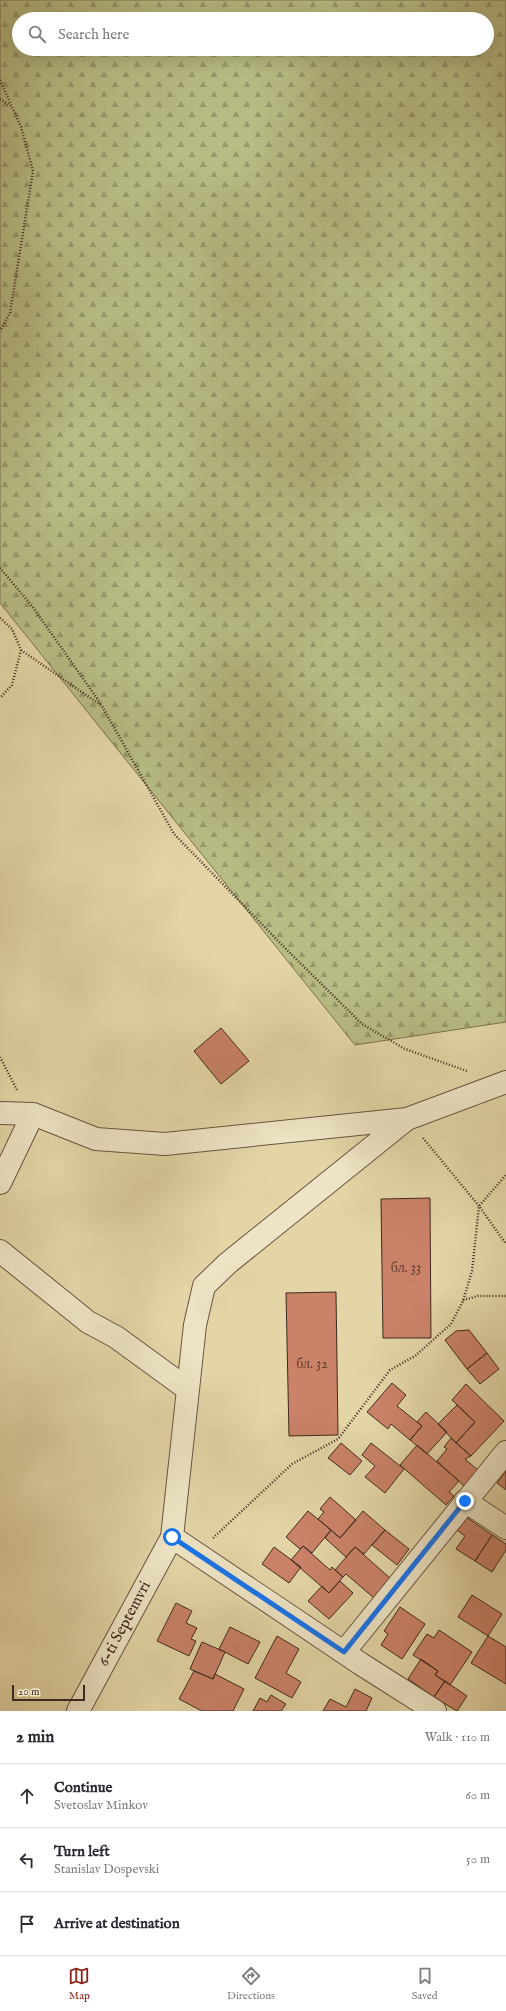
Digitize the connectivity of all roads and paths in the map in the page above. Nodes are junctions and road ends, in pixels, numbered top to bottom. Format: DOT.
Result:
graph roads {
  1 [pos="0,80"];
  2 [pos="0,99"];
  3 [pos="12,106"];
  4 [pos="0,331"];
  5 [pos="0,568"];
  6 [pos="0,618"];
  7 [pos="21,650"];
  8 [pos="0,698"];
  9 [pos="102,706"];
  10 [pos="0,1057"];
  11 [pos="504,1083"];
  12 [pos="0,1113"];
  13 [pos="33,1114"];
  14 [pos="407,1119"];
  15 [pos="506,1175"];
  16 [pos="0,1183"];
  17 [pos="479,1206"];
  18 [pos="506,1244"];
  19 [pos="0,1251"];
  20 [pos="506,1296"];
  21 [pos="463,1301"];
  22 [pos="186,1388"];
  23 [pos="506,1452"];
  24 [pos="465,1501"];
  25 [pos="506,1528"];
  26 [pos="172,1537"];
  27 [pos="196,1554"];
  28 [pos="344,1652"];
  29 [pos="78,1711"];
  30 [pos="435,1711"];
  1 -- 3 [label="path"];
  2 -- 3 [label="path"];
  3 -- 4 [label="path"];
  5 -- 9 [label="path"];
  6 -- 7 [label="path"];
  7 -- 8 [label="path"];
  7 -- 9 [label="path"];
  9 -- 11 [label="path"];
  10 -- 13 [label="path"];
  11 -- 14 [label="street"];
  12 -- 13 [label="street"];
  13 -- 14 [label="street"];
  13 -- 16 [label="street"];
  14 -- 17 [label="path"];
  14 -- 22 [label="street"];
  15 -- 17 [label="path"];
  17 -- 18 [label="path"];
  17 -- 21 [label="path"];
  19 -- 22 [label="street"];
  20 -- 21 [label="path"];
  21 -- 27 [label="path"];
  22 -- 26 [label="street"];
  23 -- 24 [label="street"];
  24 -- 25 [label="street"];
  24 -- 28 [label="street"];
  26 -- 27 [label="street"];
  26 -- 29 [label="street, 6-ti Septemvri"];
  27 -- 28 [label="street"];
  28 -- 30 [label="street"];
}
